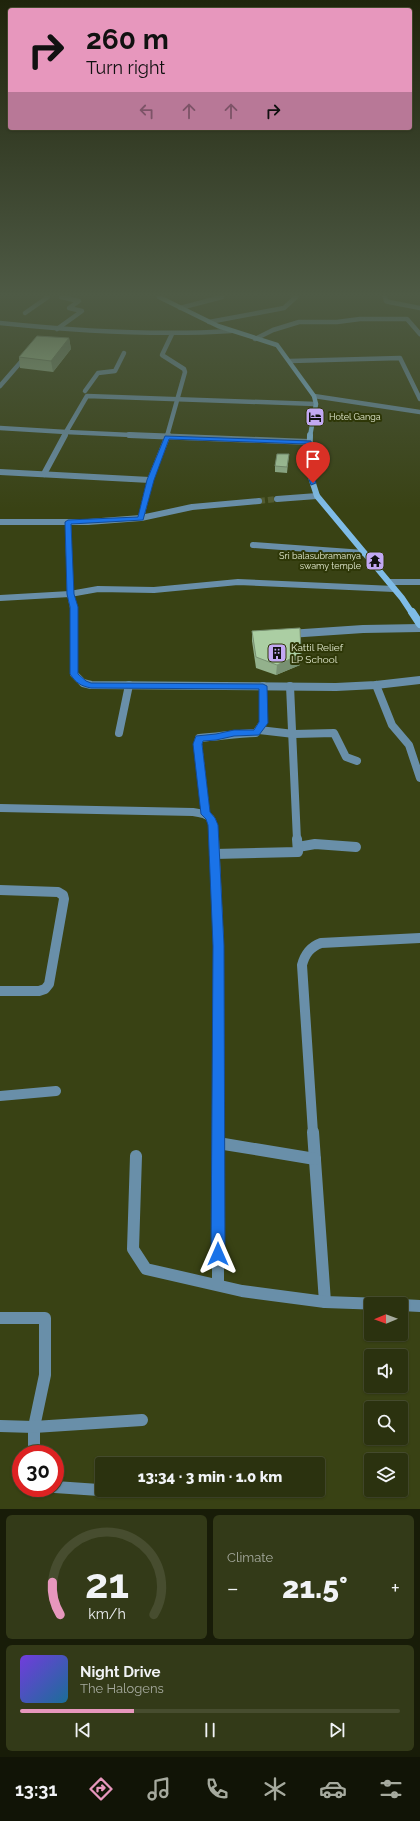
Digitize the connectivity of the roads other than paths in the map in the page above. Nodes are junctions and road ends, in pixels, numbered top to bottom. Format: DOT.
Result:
graph roads {
  1 [pos="16,367"];
  2 [pos="117,367"];
  3 [pos="182,367"];
  4 [pos="294,367"];
  5 [pos="406,367"];
  6 [pos="0,386"];
  7 [pos="85,391"];
  8 [pos="314,396"];
  9 [pos="420,399"];
  10 [pos="177,400"];
  11 [pos="316,404"];
  12 [pos="420,412"];
  13 [pos="0,428"];
  14 [pos="66,432"];
  15 [pos="167,437"];
  16 [pos="309,442"];
  17 [pos="0,472"];
  18 [pos="44,474"];
  19 [pos="150,480"];
  20 [pos="318,496"];
  21 [pos="277,499"];
  22 [pos="259,500"];
  23 [pos="140,518"];
  24 [pos="0,522"];
  25 [pos="68,522"];
  26 [pos="253,545"];
  27 [pos="364,553"];
  28 [pos="390,582"];
  29 [pos="420,582"];
  30 [pos="394,589"];
  31 [pos="70,594"];
  32 [pos="0,598"];
  33 [pos="420,624"];
  34 [pos="420,628"];
  35 [pos="280,634"];
  36 [pos="420,680"];
  37 [pos="129,685"];
  38 [pos="376,685"];
  39 [pos="263,686"];
  40 [pos="290,686"];
  41 [pos="258,730"];
  42 [pos="119,733"];
  43 [pos="294,734"];
  44 [pos="357,761"];
  45 [pos="420,778"];
  46 [pos="0,808"];
  47 [pos="206,814"];
  48 [pos="298,847"];
  49 [pos="356,847"];
  50 [pos="214,854"];
  51 [pos="0,890"];
  52 [pos="420,938"];
  53 [pos="0,991"];
  54 [pos="56,1091"];
  55 [pos="0,1096"];
  56 [pos="218,1143"];
  57 [pos="136,1156"];
  58 [pos="315,1159"];
  59 [pos="218,1285"];
  60 [pos="325,1302"];
  61 [pos="364,1303"];
  62 [pos="408,1305"];
  63 [pos="420,1306"];
  64 [pos="0,1318"];
  65 [pos="142,1420"];
  66 [pos="0,1426"];
  67 [pos="34,1427"];
  68 [pos="34,1445"];
  69 [pos="64,1488"];
  70 [pos="95,1490"];
  1 -- 6 [label="street"];
  2 -- 7 [label="street"];
  3 -- 10 [label="street"];
  4 -- 8 [label="main road"];
  5 -- 9 [label="street"];
  8 -- 11 [label="main road"];
  8 -- 12 [label="street"];
  10 -- 11 [label="street"];
  10 -- 14 [label="street"];
  10 -- 15 [label="street"];
  11 -- 16 [label="main road"];
  13 -- 14 [label="street"];
  14 -- 15 [label="street"];
  14 -- 18 [label="street"];
  15 -- 16 [label="street"];
  15 -- 19 [label="street"];
  16 -- 20 [label="main road"];
  17 -- 18 [label="street"];
  18 -- 19 [label="street"];
  19 -- 23 [label="street"];
  20 -- 21 [label="street"];
  20 -- 27 [label="main road"];
  22 -- 23 [label="street"];
  23 -- 25 [label="street"];
  24 -- 25 [label="street"];
  25 -- 31 [label="street"];
  26 -- 27 [label="street"];
  27 -- 28 [label="main road"];
  28 -- 29 [label="street"];
  28 -- 30 [label="main road"];
  30 -- 31 [label="street"];
  30 -- 33 [label="main road"];
  31 -- 32 [label="street"];
  31 -- 37 [label="street"];
  34 -- 35 [label="street"];
  36 -- 38 [label="street"];
  37 -- 39 [label="street"];
  37 -- 42 [label="street"];
  38 -- 40 [label="street"];
  38 -- 45 [label="street"];
  39 -- 40 [label="street"];
  39 -- 41 [label="street"];
  40 -- 43 [label="street"];
  41 -- 43 [label="street"];
  41 -- 47 [label="street"];
  43 -- 44 [label="street"];
  43 -- 48 [label="street"];
  46 -- 47 [label="street"];
  47 -- 50 [label="street"];
  48 -- 49 [label="street"];
  48 -- 50 [label="street"];
  50 -- 56 [label="street"];
  51 -- 53 [label="street"];
  52 -- 58 [label="street"];
  54 -- 55 [label="street"];
  56 -- 58 [label="street"];
  56 -- 59 [label="street"];
  57 -- 59 [label="street"];
  58 -- 60 [label="street"];
  59 -- 60 [label="street"];
  60 -- 61 [label="street"];
  62 -- 63 [label="street"];
  64 -- 67 [label="street"];
  65 -- 67 [label="street"];
  66 -- 67 [label="street"];
  67 -- 68 [label="street"];
  69 -- 70 [label="street"];
}
